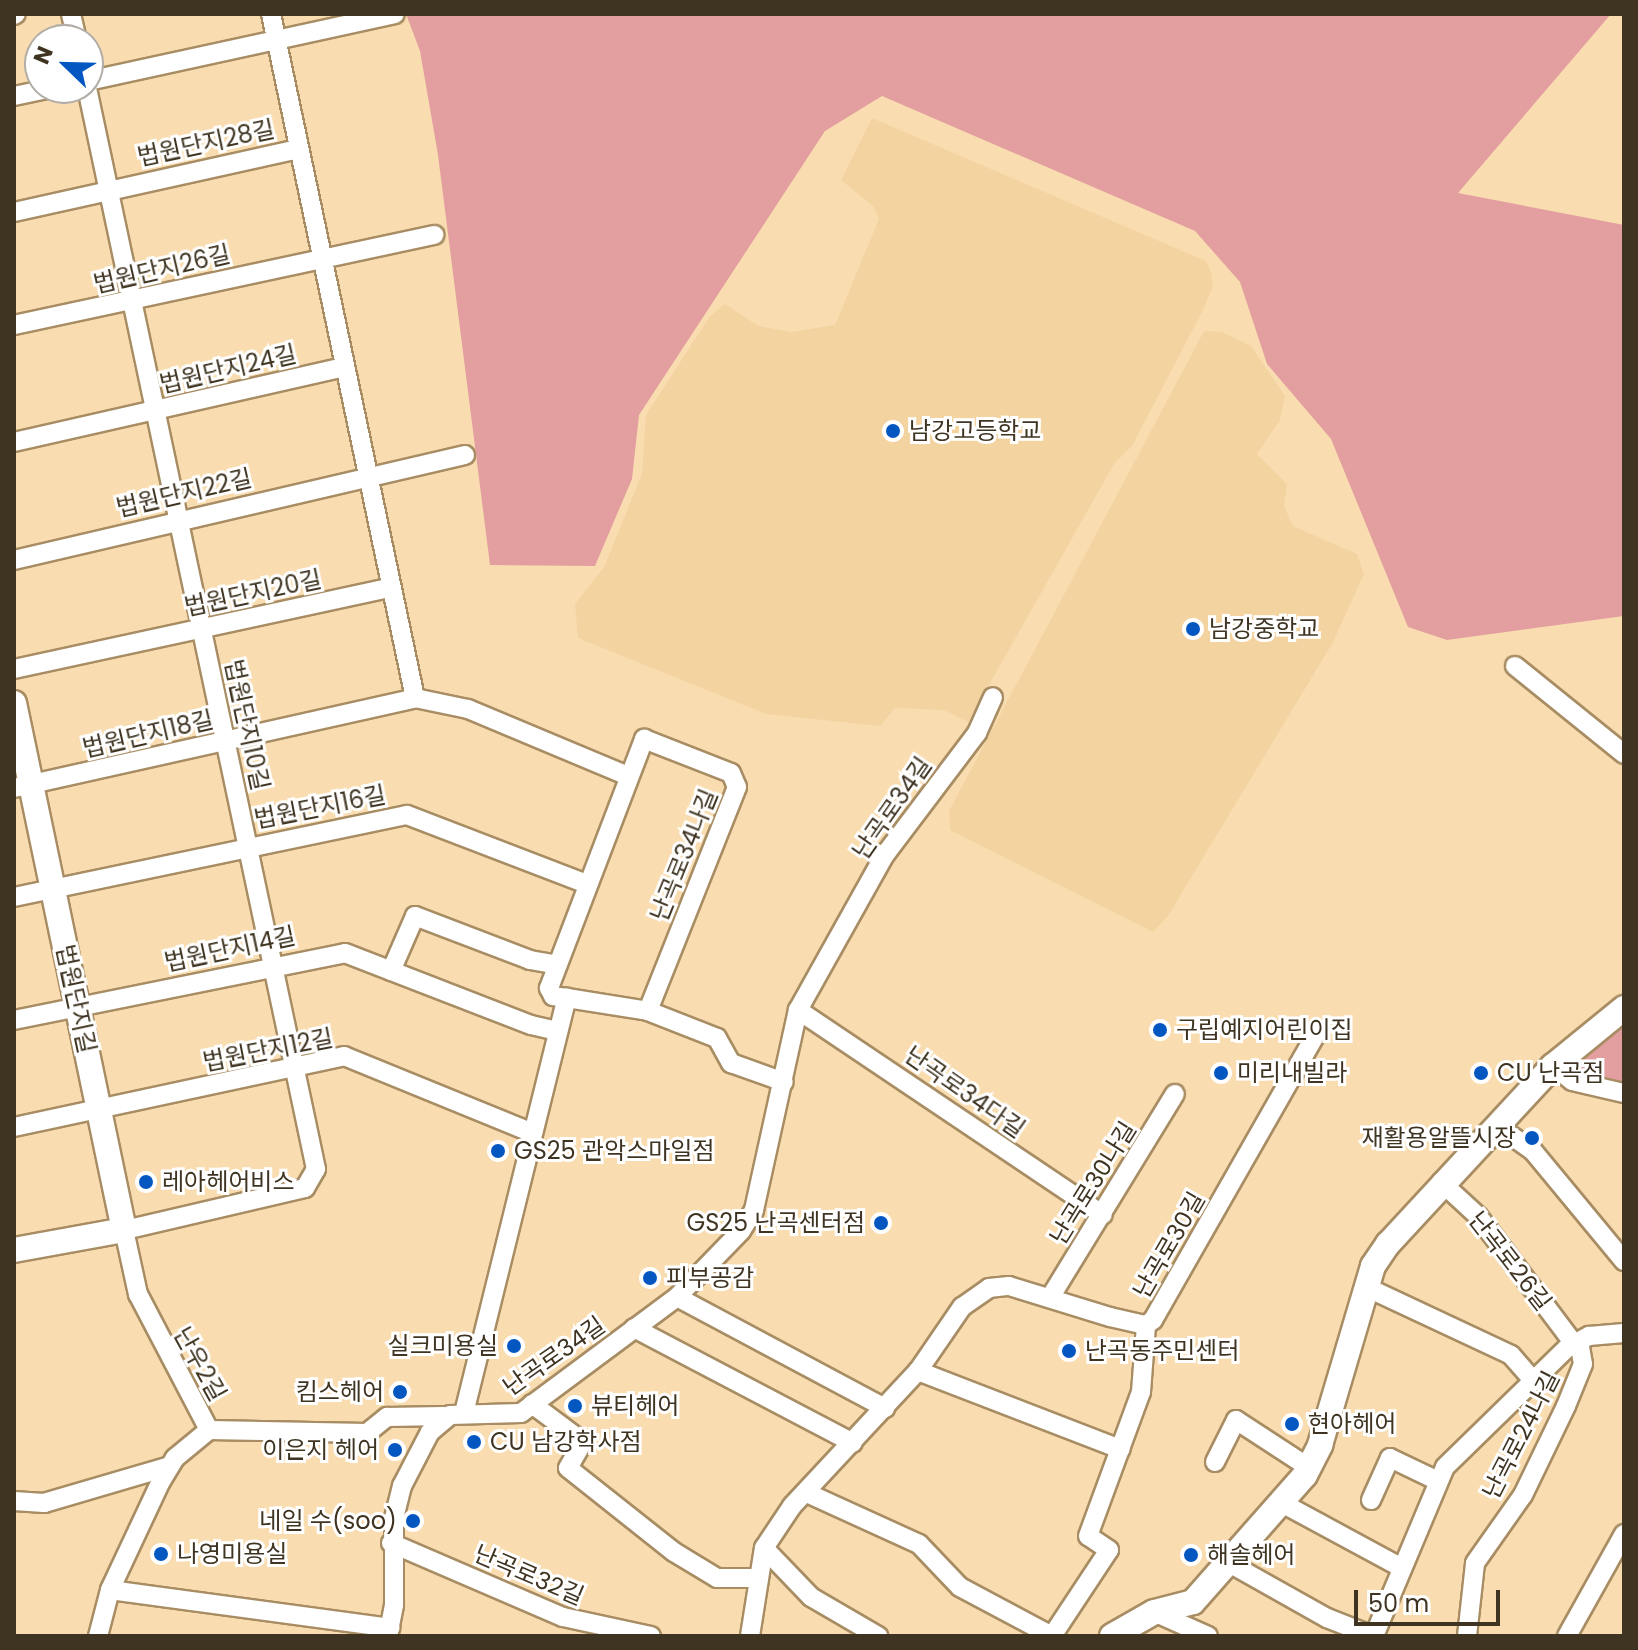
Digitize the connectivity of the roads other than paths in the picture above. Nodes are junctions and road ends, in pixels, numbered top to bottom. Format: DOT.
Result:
graph roads {
  1 [pos="271,14"];
  2 [pos="395,14"];
  3 [pos="276,38"];
  4 [pos="104,77"];
  5 [pos="90,104"];
  6 [pos="299,149"];
  7 [pos="108,188"];
  8 [pos="14,212"];
  9 [pos="434,235"];
  10 [pos="320,258"];
  11 [pos="133,301"];
  12 [pos="14,325"];
  13 [pos="344,367"];
  14 [pos="155,411"];
  15 [pos="14,442"];
  16 [pos="465,455"];
  17 [pos="367,475"];
  18 [pos="181,517"];
  19 [pos="14,560"];
  20 [pos="390,588"];
  21 [pos="203,629"];
  22 [pos="1515,666"];
  23 [pos="14,669"];
  24 [pos="993,697"];
  25 [pos="415,698"];
  26 [pos="14,703"];
  27 [pos="226,741"];
  28 [pos="1624,754"];
  29 [pos="626,775"];
  30 [pos="22,786"];
  31 [pos="248,846"];
  32 [pos="587,884"];
  33 [pos="54,888"];
  34 [pos="14,897"];
  35 [pos="273,965"];
  36 [pos="557,965"];
  37 [pos="391,971"];
  38 [pos="567,998"];
  39 [pos="77,1006"];
  40 [pos="1624,1008"];
  41 [pos="798,1010"];
  42 [pos="648,1011"];
  43 [pos="14,1020"];
  44 [pos="558,1031"];
  45 [pos="1317,1032"];
  46 [pos="297,1066"];
  47 [pos="1553,1066"];
  48 [pos="784,1082"];
  49 [pos="1624,1093"];
  50 [pos="1175,1094"];
  51 [pos="99,1109"];
  52 [pos="1496,1125"];
  53 [pos="14,1127"];
  54 [pos="530,1132"];
  55 [pos="1441,1182"];
  56 [pos="1103,1215"];
  57 [pos="124,1230"];
  58 [pos="14,1250"];
  59 [pos="1624,1261"];
  60 [pos="1366,1287"];
  61 [pos="1051,1296"];
  62 [pos="677,1297"];
  63 [pos="1146,1325"];
  64 [pos="634,1328"];
  65 [pos="1624,1333"];
  66 [pos="1576,1343"];
  67 [pos="918,1371"];
  68 [pos="1533,1380"];
  69 [pos="532,1404"];
  70 [pos="885,1408"];
  71 [pos="464,1413"];
  72 [pos="444,1416"];
  73 [pos="209,1430"];
  74 [pos="853,1443"];
  75 [pos="1120,1449"];
  76 [pos="1215,1462"];
  77 [pos="170,1466"];
  78 [pos="1308,1467"];
  79 [pos="1438,1481"];
  80 [pos="807,1493"];
  81 [pos="1371,1500"];
  82 [pos="14,1501"];
  83 [pos="1280,1502"];
  84 [pos="1624,1534"];
  85 [pos="391,1543"];
  86 [pos="764,1548"];
  87 [pos="1229,1563"];
  88 [pos="1402,1568"];
  89 [pos="759,1578"];
  90 [pos="110,1590"];
  91 [pos="1154,1612"];
  92 [pos="389,1632"];
  93 [pos="98,1636"];
  94 [pos="651,1636"];
  95 [pos="750,1636"];
  96 [pos="878,1636"];
  97 [pos="1052,1636"];
  98 [pos="1112,1636"];
  99 [pos="1208,1636"];
  100 [pos="1374,1636"];
  101 [pos="1467,1636"];
  102 [pos="1567,1636"];
  1 -- 3 [label="street, 법원단지28길"];
  2 -- 3 [label="street"];
  3 -- 4 [label="street"];
  3 -- 6 [label="street, 법원단지28길"];
  5 -- 7 [label="street, 법원단지10길"];
  6 -- 7 [label="street, 법원단지28길"];
  6 -- 10 [label="street"];
  7 -- 8 [label="street, 법원단지28길"];
  7 -- 11 [label="street, 법원단지10길"];
  9 -- 10 [label="street, 법원단지26길"];
  10 -- 11 [label="street, 법원단지26길"];
  10 -- 13 [label="street"];
  11 -- 12 [label="street, 법원단지26길"];
  11 -- 14 [label="street, 법원단지10길"];
  13 -- 14 [label="street, 법원단지24길"];
  13 -- 17 [label="street"];
  14 -- 15 [label="street, 법원단지24길"];
  14 -- 18 [label="street, 법원단지10길"];
  16 -- 17 [label="street, 법원단지22길"];
  17 -- 18 [label="street, 법원단지22길"];
  17 -- 20 [label="street"];
  18 -- 19 [label="street, 법원단지22길"];
  18 -- 21 [label="street, 법원단지10길"];
  20 -- 21 [label="street, 법원단지20길"];
  20 -- 25 [label="street"];
  21 -- 23 [label="street, 법원단지20길"];
  21 -- 27 [label="street, 법원단지10길"];
  22 -- 28 [label="street"];
  24 -- 41 [label="street, 난곡로34길"];
  25 -- 27 [label="street, 법원단지18길"];
  25 -- 29 [label="street, 법원단지18길"];
  26 -- 30 [label="street, 법원단지길"];
  27 -- 30 [label="street, 법원단지18길"];
  27 -- 31 [label="street, 법원단지10길"];
  29 -- 32 [label="street, 난곡로34나길"];
  29 -- 42 [label="street, 난곡로34나길"];
  30 -- 33 [label="street, 법원단지길"];
  31 -- 32 [label="street, 법원단지16길"];
  31 -- 33 [label="street, 법원단지16길"];
  31 -- 35 [label="street, 법원단지10길"];
  32 -- 36 [label="street, 난곡로34나길"];
  33 -- 34 [label="street"];
  33 -- 39 [label="street, 법원단지길"];
  35 -- 37 [label="street, 법원단지14길"];
  35 -- 39 [label="street, 법원단지14길"];
  35 -- 46 [label="street, 법원단지10길"];
  36 -- 37 [label="street"];
  36 -- 38 [label="street, 난곡로34나길"];
  37 -- 44 [label="street, 법원단지14길"];
  38 -- 42 [label="street"];
  38 -- 44 [label="street"];
  39 -- 43 [label="street, 법원단지14길"];
  39 -- 51 [label="street, 법원단지길"];
  40 -- 47 [label="street"];
  41 -- 48 [label="street, 난곡로34길"];
  41 -- 56 [label="street, 난곡로34다길"];
  42 -- 48 [label="street"];
  44 -- 54 [label="street"];
  45 -- 63 [label="street, 난곡로30길"];
  46 -- 51 [label="street, 법원단지12길"];
  46 -- 54 [label="street, 법원단지12길"];
  46 -- 57 [label="street, 법원단지10길"];
  47 -- 49 [label="street"];
  47 -- 52 [label="street"];
  48 -- 62 [label="street, 난곡로34길"];
  50 -- 56 [label="street, 난곡로30나길"];
  51 -- 53 [label="street"];
  51 -- 57 [label="street, 법원단지길"];
  52 -- 55 [label="street"];
  52 -- 59 [label="street"];
  54 -- 71 [label="street"];
  55 -- 60 [label="street"];
  55 -- 66 [label="street, 난곡로26길"];
  56 -- 61 [label="street, 난곡로30나길"];
  57 -- 58 [label="street"];
  57 -- 73 [label="street, 난우2길"];
  60 -- 68 [label="street"];
  60 -- 78 [label="street"];
  61 -- 63 [label="street, 난곡로30길"];
  61 -- 67 [label="street, 난곡로30길"];
  62 -- 64 [label="street, 난곡로34길"];
  62 -- 70 [label="street"];
  63 -- 75 [label="street"];
  64 -- 69 [label="street, 난곡로34길"];
  64 -- 74 [label="street, 난곡로34길"];
  65 -- 66 [label="street"];
  66 -- 68 [label="street"];
  66 -- 101 [label="street, 난곡로24나길"];
  67 -- 70 [label="street, 난곡로30길"];
  67 -- 75 [label="street"];
  68 -- 79 [label="street"];
  69 -- 71 [label="street, 난곡로34길"];
  69 -- 89 [label="street"];
  70 -- 74 [label="street, 난곡로30길"];
  71 -- 72 [label="street, 난곡로34길"];
  72 -- 73 [label="street, 난곡로34길"];
  72 -- 85 [label="street"];
  73 -- 77 [label="street, 난우2길"];
  74 -- 80 [label="street, 난곡로30길"];
  75 -- 97 [label="street"];
  76 -- 78 [label="street"];
  77 -- 82 [label="street"];
  77 -- 90 [label="street, 난우2길"];
  78 -- 83 [label="street"];
  79 -- 81 [label="street"];
  79 -- 88 [label="street"];
  80 -- 86 [label="street, 난곡로30길"];
  80 -- 97 [label="street"];
  83 -- 87 [label="street"];
  83 -- 88 [label="street"];
  84 -- 102 [label="street"];
  85 -- 92 [label="street"];
  85 -- 94 [label="street, 난곡로32길"];
  86 -- 89 [label="street, 난곡로30길"];
  86 -- 96 [label="street"];
  87 -- 91 [label="street"];
  87 -- 100 [label="street"];
  88 -- 100 [label="street"];
  89 -- 95 [label="street, 난곡로30길"];
  90 -- 92 [label="street"];
  90 -- 93 [label="street, 난우2길"];
  91 -- 98 [label="street"];
  91 -- 99 [label="street"];
}
